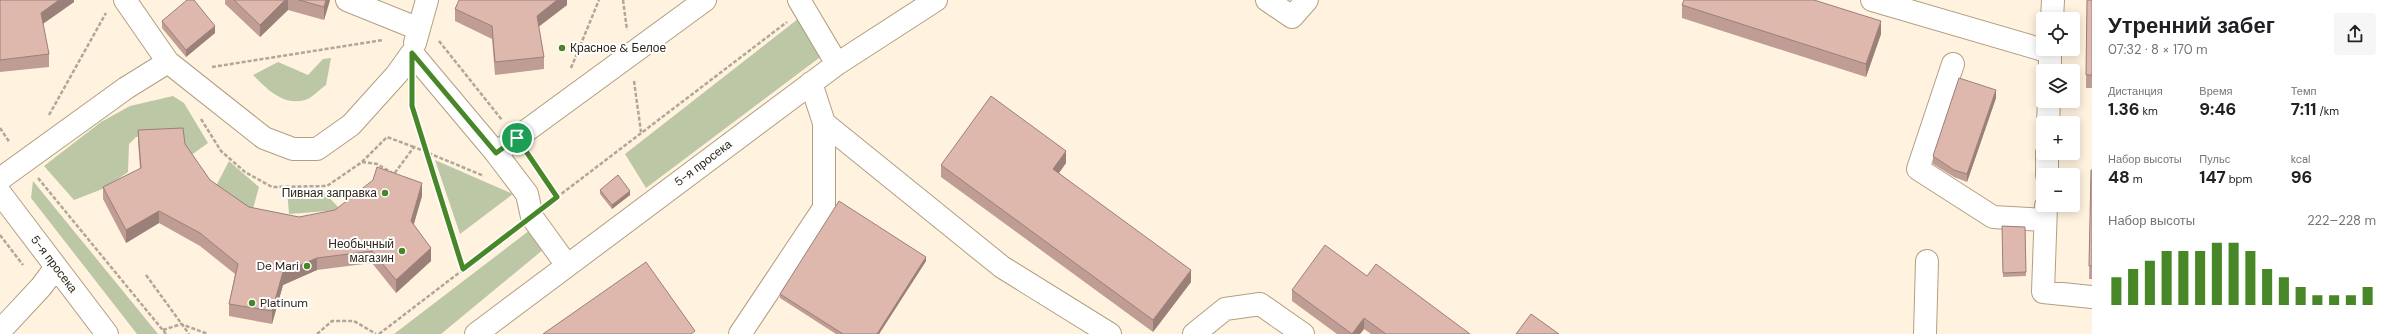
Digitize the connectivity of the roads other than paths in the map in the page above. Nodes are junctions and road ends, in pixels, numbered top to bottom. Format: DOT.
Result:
graph roads {
  1 [pos="347,0"];
  2 [pos="705,0"];
  3 [pos="936,0"];
  4 [pos="1267,0"];
  5 [pos="1307,0"];
  6 [pos="1872,0"];
  7 [pos="2053,0"];
  8 [pos="118,3"];
  9 [pos="801,4"];
  10 [pos="2052,12"];
  11 [pos="419,27"];
  12 [pos="2050,57"];
  13 [pos="837,64"];
  14 [pos="1953,64"];
  15 [pos="174,67"];
  16 [pos="811,83"];
  17 [pos="824,123"];
  18 [pos="496,153"];
  19 [pos="0,179"];
  20 [pos="0,193"];
  21 [pos="2046,212"];
  22 [pos="1927,261"];
  23 [pos="566,264"];
  24 [pos="56,267"];
  25 [pos="2092,297"];
  26 [pos="0,331"];
  27 [pos="107,334"];
  28 [pos="476,334"];
  29 [pos="740,334"];
  30 [pos="1110,334"];
  31 [pos="1194,334"];
  32 [pos="1303,334"];
  33 [pos="1924,334"];
  1 -- 11 [label="street"];
  2 -- 18 [label="street"];
  3 -- 13 [label="street, 5-я просека"];
  4 -- 5 [label="street"];
  6 -- 12 [label="street"];
  7 -- 10 [label="street"];
  8 -- 15 [label="street"];
  9 -- 13 [label="street"];
  11 -- 15 [label="street"];
  11 -- 18 [label="street"];
  13 -- 16 [label="street, 5-я просека"];
  14 -- 21 [label="street"];
  15 -- 19 [label="street"];
  16 -- 17 [label="street"];
  16 -- 23 [label="street, 5-я просека"];
  17 -- 29 [label="street"];
  17 -- 30 [label="street"];
  18 -- 23 [label="street"];
  20 -- 24 [label="street, 5-я просека"];
  21 -- 25 [label="street"];
  22 -- 33 [label="street"];
  23 -- 28 [label="street, 5-я просека"];
  24 -- 26 [label="street"];
  24 -- 27 [label="street, 5-я просека"];
  31 -- 32 [label="street"];
}
